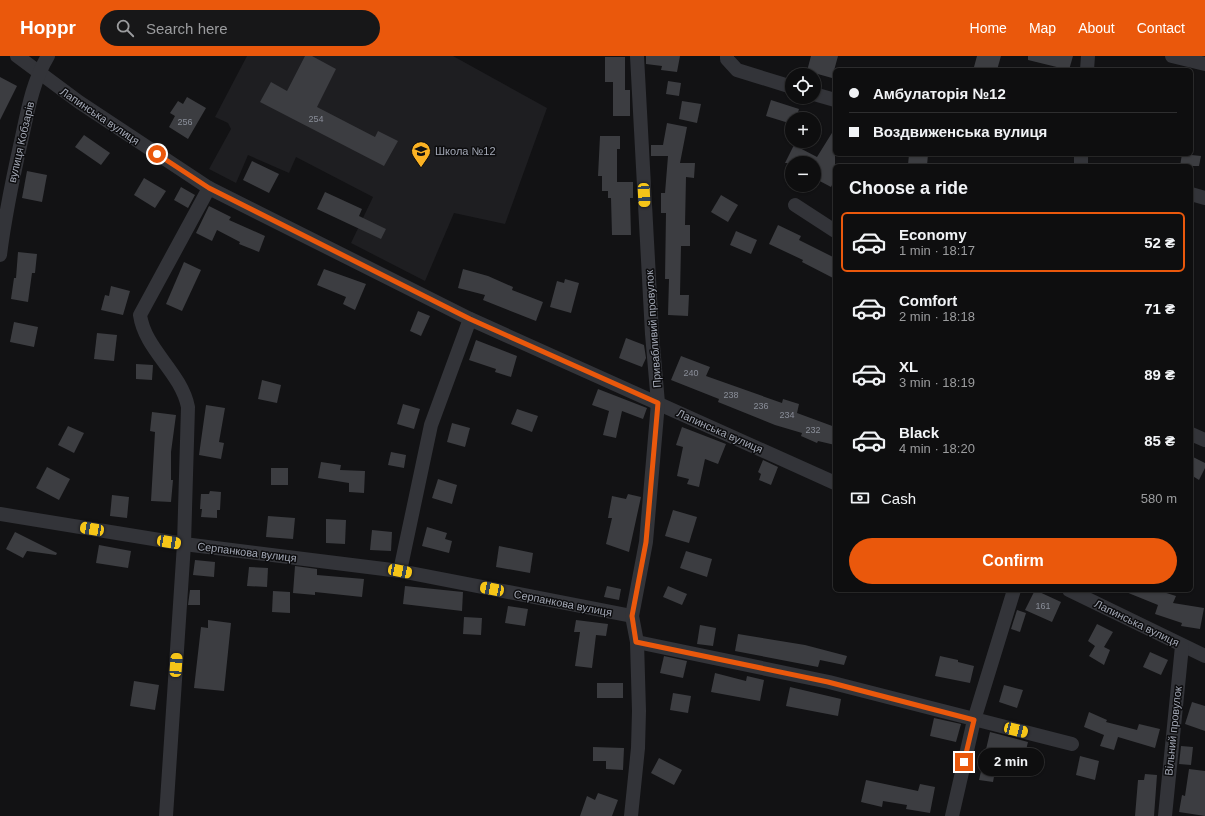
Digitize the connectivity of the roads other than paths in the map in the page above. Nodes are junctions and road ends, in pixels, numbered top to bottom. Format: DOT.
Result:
graph roads {
  1 [pos="17,56"];
  2 [pos="48,56"];
  3 [pos="637,56"];
  4 [pos="727,56"];
  5 [pos="1088,56"];
  6 [pos="1172,56"];
  7 [pos="1205,64"];
  8 [pos="1087,68"];
  9 [pos="38,72"];
  10 [pos="785,85"];
  11 [pos="821,96"];
  12 [pos="833,99"];
  13 [pos="209,188"];
  14 [pos="1193,195"];
  15 [pos="1205,198"];
  16 [pos="795,205"];
  17 [pos="833,230"];
  18 [pos="0,255"];
  19 [pos="470,319"];
  20 [pos="658,403"];
  21 [pos="1193,435"];
  22 [pos="1205,440"];
  23 [pos="833,482"];
  24 [pos="0,514"];
  25 [pos="184,544"];
  26 [pos="400,571"];
  27 [pos="1013,592"];
  28 [pos="1073,592"];
  29 [pos="632,616"];
  30 [pos="636,642"];
  31 [pos="1182,646"];
  32 [pos="1205,656"];
  33 [pos="974,720"];
  34 [pos="1072,744"];
  35 [pos="166,816"];
  36 [pos="631,816"];
  37 [pos="952,816"];
  38 [pos="1165,816"];
  1 -- 9 [label="street, Лапинська вулиця"];
  2 -- 9 [label="street, вулиця Кобзарів"];
  3 -- 20 [label="street, Привабливий провулок"];
  4 -- 10 [label="street"];
  5 -- 8 [label="street"];
  6 -- 7 [label="street"];
  9 -- 13 [label="street, Лапинська вулиця"];
  9 -- 18 [label="street, вулиця Кобзарів"];
  11 -- 12 [label="street"];
  13 -- 19 [label="street, Лапинська вулиця"];
  13 -- 25 [label="street"];
  14 -- 15 [label="street"];
  16 -- 17 [label="street"];
  19 -- 20 [label="street, Лапинська вулиця"];
  19 -- 26 [label="street"];
  20 -- 23 [label="street, Лапинська вулиця"];
  20 -- 29 [label="street, Привабливий провулок"];
  21 -- 22 [label="street"];
  24 -- 25 [label="street, Серпанкова вулиця"];
  25 -- 26 [label="street, Серпанкова вулиця"];
  25 -- 35 [label="street"];
  26 -- 29 [label="street, Серпанкова вулиця"];
  27 -- 33 [label="street"];
  28 -- 31 [label="street, Лапинська вулиця"];
  29 -- 30 [label="street, Привабливий провулок"];
  30 -- 33 [label="street"];
  30 -- 36 [label="street, Привабливий провулок"];
  31 -- 32 [label="street, Лапинська вулиця"];
  31 -- 38 [label="street, Вільний провулок"];
  33 -- 34 [label="street"];
  33 -- 37 [label="street"];
}
